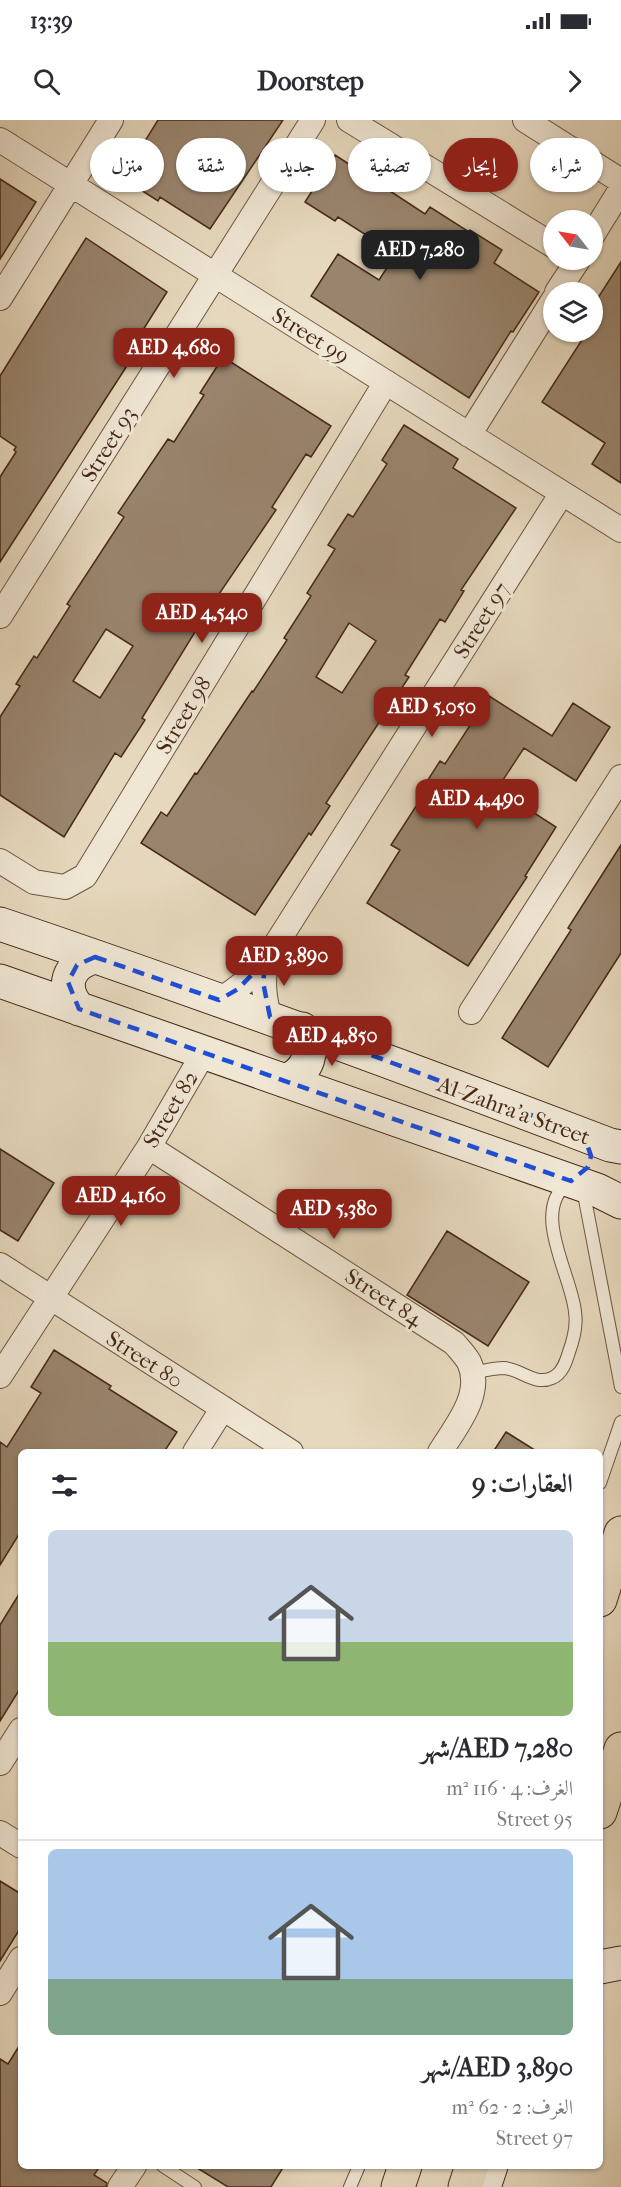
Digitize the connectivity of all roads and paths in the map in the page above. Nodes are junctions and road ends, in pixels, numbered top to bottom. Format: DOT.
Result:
graph roads {
  1 [pos="111,120"];
  2 [pos="313,120"];
  3 [pos="349,120"];
  4 [pos="525,120"];
  5 [pos="0,140"];
  6 [pos="621,181"];
  7 [pos="71,184"];
  8 [pos="621,189"];
  9 [pos="603,218"];
  10 [pos="543,239"];
  11 [pos="215,275"];
  12 [pos="0,298"];
  13 [pos="543,317"];
  14 [pos="386,382"];
  15 [pos="469,435"];
  16 [pos="562,493"];
  17 [pos="621,530"];
  18 [pos="0,616"];
  19 [pos="621,777"];
  20 [pos="0,861"];
  21 [pos="14,929"];
  22 [pos="94,957"];
  23 [pos="266,960"];
  24 [pos="6,983"];
  25 [pos="219,1000"];
  26 [pos="79,1009"];
  27 [pos="471,1012"];
  28 [pos="270,1017"];
  29 [pos="302,1029"];
  30 [pos="203,1053"];
  31 [pos="285,1081"];
  32 [pos="584,1136"];
  33 [pos="149,1147"];
  34 [pos="621,1147"];
  35 [pos="577,1183"];
  36 [pos="621,1202"];
  37 [pos="0,1265"];
  38 [pos="50,1297"];
  39 [pos="472,1373"];
  40 [pos="0,1376"];
  41 [pos="621,1387"];
  42 [pos="223,1408"];
  43 [pos="621,1422"];
  44 [pos="197,1449"];
  45 [pos="286,1449"];
  46 [pos="442,1449"];
  47 [pos="603,1474"];
  48 [pos="621,1533"];
  49 [pos="603,1590"];
  50 [pos="18,1735"];
  51 [pos="621,1749"];
  52 [pos="0,1763"];
  53 [pos="616,1793"];
  54 [pos="603,1808"];
  55 [pos="0,1833"];
  56 [pos="18,1844"];
  57 [pos="621,1963"];
  58 [pos="18,1964"];
  59 [pos="603,1966"];
  60 [pos="0,1993"];
  61 [pos="132,2169"];
  62 [pos="168,2169"];
  63 [pos="358,2169"];
  64 [pos="404,2169"];
  65 [pos="471,2169"];
  66 [pos="490,2169"];
  67 [pos="120,2187"];
  68 [pos="195,2187"];
  69 [pos="350,2187"];
  70 [pos="398,2187"];
  71 [pos="465,2187"];
  72 [pos="484,2187"];
  1 -- 7 [label="street"];
  2 -- 11 [label="street, Street 93"];
  3 -- 10 [label="street"];
  4 -- 6 [label="street"];
  5 -- 7 [label="street, Street 99"];
  7 -- 11 [label="street, Street 99"];
  7 -- 12 [label="street"];
  8 -- 9 [label="street"];
  11 -- 14 [label="street, Street 99"];
  11 -- 18 [label="street, Street 93"];
  13 -- 15 [label="street"];
  14 -- 15 [label="street, Street 99"];
  14 -- 20 [label="street, Street 98"];
  15 -- 16 [label="street, Street 99"];
  16 -- 17 [label="street, Street 99"];
  16 -- 23 [label="street, Street 97"];
  19 -- 27 [label="street"];
  21 -- 22 [label="street, Al-Zahra'a Street"];
  21 -- 24 [label="street"];
  22 -- 25 [label="street, Al-Zahra'a Street"];
  22 -- 26 [label="street"];
  23 -- 25 [label="street, Street 97"];
  23 -- 28 [label="street, Street 97"];
  24 -- 26 [label="street, Al-Zahra'a Street"];
  25 -- 28 [label="street, Al-Zahra'a Street"];
  26 -- 30 [label="street, Al-Zahra'a Street"];
  28 -- 29 [label="street, Al-Zahra'a Street"];
  29 -- 31 [label="street"];
  29 -- 32 [label="street, Al-Zahra'a Street"];
  30 -- 31 [label="street, Al-Zahra'a Street"];
  30 -- 33 [label="street, Street 82"];
  31 -- 35 [label="street, Al-Zahra'a Street"];
  32 -- 34 [label="street, Al-Zahra'a Street"];
  32 -- 35 [label="street"];
  33 -- 38 [label="street, Street 82"];
  33 -- 39 [label="street, Street 84"];
  35 -- 36 [label="street, Al-Zahra'a Street"];
  35 -- 39 [label="lane"];
  35 -- 41 [label="lane"];
  37 -- 38 [label="street, Street 80"];
  38 -- 40 [label="street, Street 82"];
  38 -- 42 [label="street, Street 80"];
  39 -- 46 [label="street"];
  42 -- 44 [label="street"];
  42 -- 45 [label="street, Street 80"];
  43 -- 47 [label="lane"];
  48 -- 49 [label="main road"];
  50 -- 52 [label="street"];
  51 -- 53 [label="main road"];
  53 -- 54 [label="main road"];
  55 -- 56 [label="street"];
  57 -- 59 [label="street"];
  58 -- 60 [label="street"];
  61 -- 67 [label="street"];
  62 -- 68 [label="lane"];
  63 -- 69 [label="lane"];
  64 -- 70 [label="main road"];
  65 -- 71 [label="main road"];
  66 -- 72 [label="street"];
}
